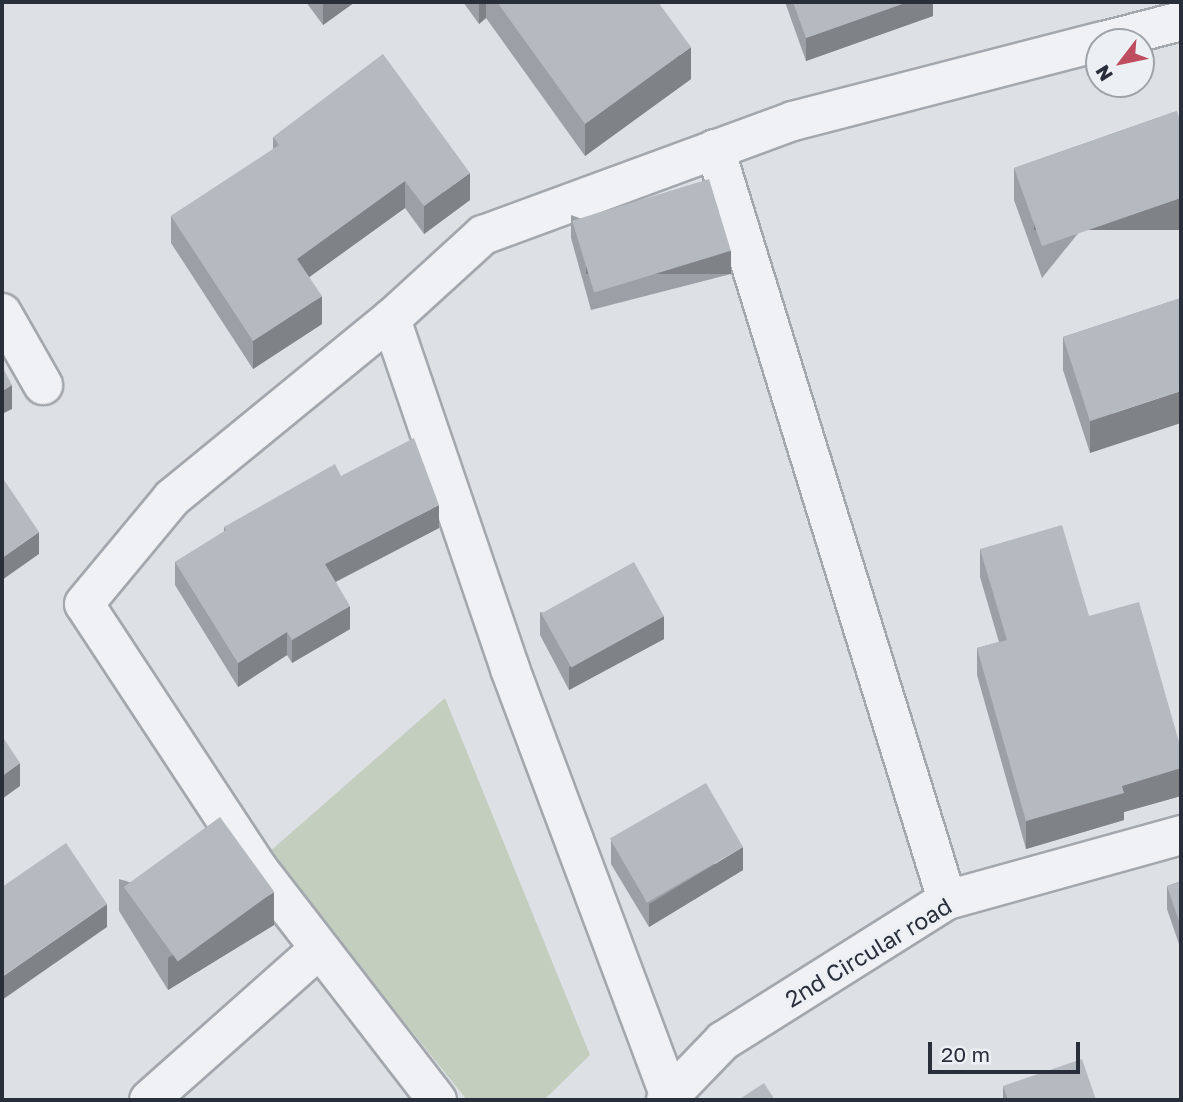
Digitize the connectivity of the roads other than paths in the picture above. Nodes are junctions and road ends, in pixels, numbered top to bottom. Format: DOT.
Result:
graph roads {
  1 [pos="1181,21"];
  2 [pos="1154,28"];
  3 [pos="1085,46"];
  4 [pos="715,149"];
  5 [pos="2,313"];
  6 [pos="391,318"];
  7 [pos="43,384"];
  8 [pos="1181,835"];
  9 [pos="947,900"];
  10 [pos="318,950"];
  11 [pos="668,1098"];
  12 [pos="149,1100"];
  13 [pos="438,1100"];
  1 -- 2 [label="street"];
  3 -- 4 [label="street"];
  4 -- 6 [label="street"];
  4 -- 9 [label="street"];
  5 -- 7 [label="street"];
  6 -- 10 [label="street"];
  6 -- 11 [label="street"];
  8 -- 9 [label="street, 2nd Circular road"];
  9 -- 11 [label="street, 2nd Circular road"];
  10 -- 12 [label="street"];
  10 -- 13 [label="street"];
}
